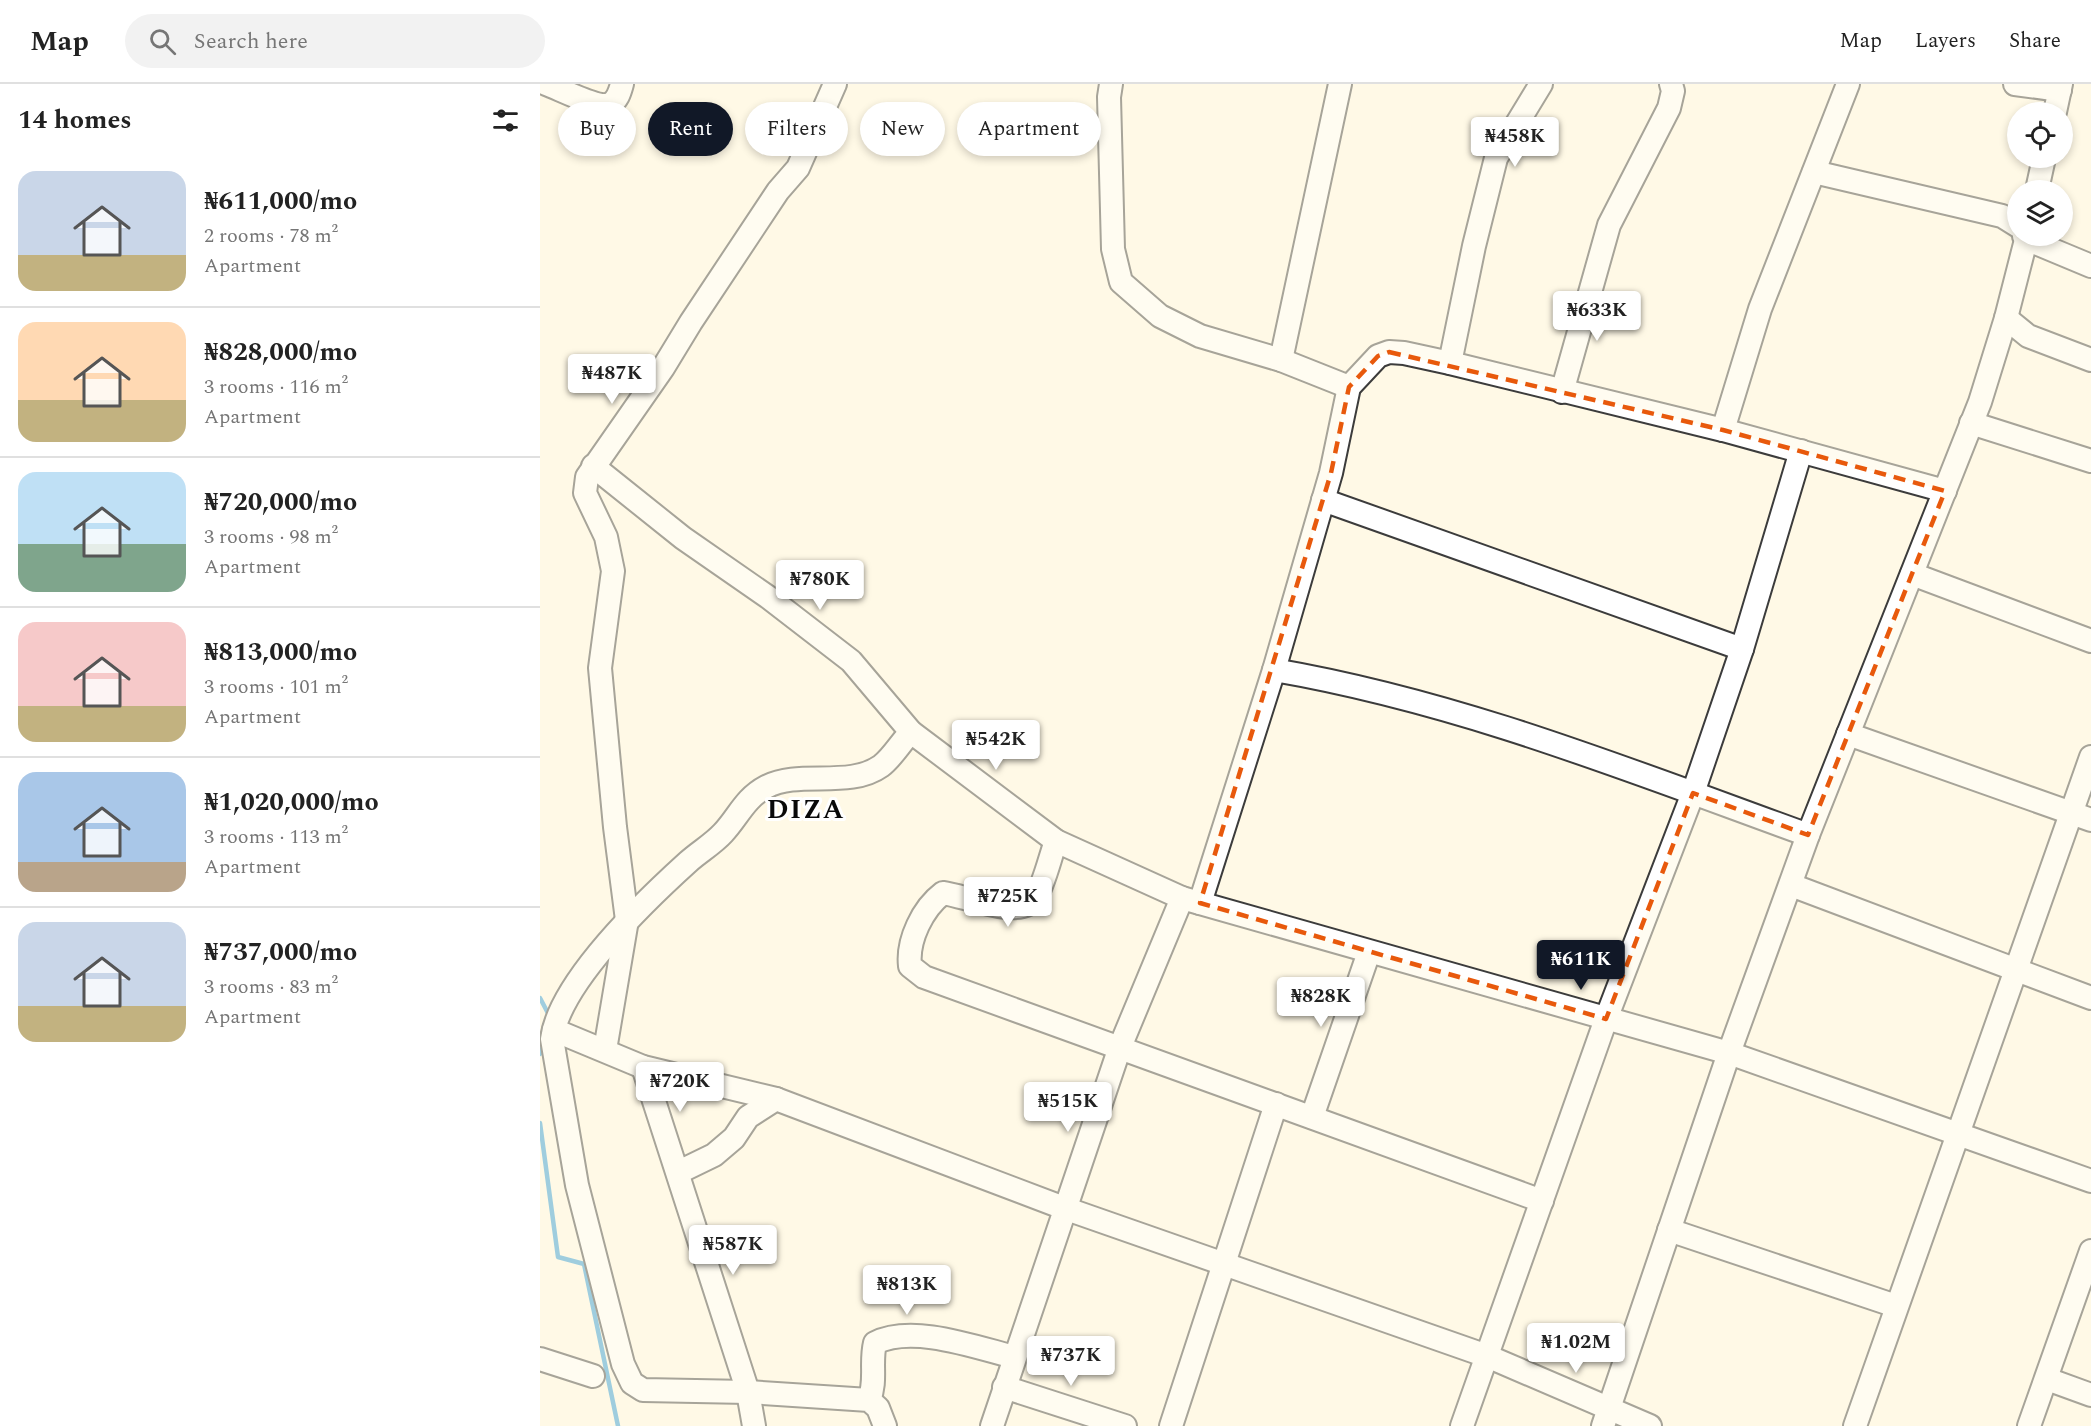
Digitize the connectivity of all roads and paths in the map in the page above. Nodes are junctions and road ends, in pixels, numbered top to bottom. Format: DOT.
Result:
graph roads {
  1 [pos="546,84"];
  2 [pos="622,84"];
  3 [pos="835,84"];
  4 [pos="1111,84"];
  5 [pos="1340,84"];
  6 [pos="1541,84"];
  7 [pos="1671,84"];
  8 [pos="1848,84"];
  9 [pos="2015,84"];
  10 [pos="2060,87"];
  11 [pos="2057,102"];
  12 [pos="1814,172"];
  13 [pos="2007,220"];
  14 [pos="2021,246"];
  15 [pos="2049,246"];
  16 [pos="2091,266"];
  17 [pos="2006,318"];
  18 [pos="1281,360"];
  19 [pos="2091,360"];
  20 [pos="1450,363"];
  21 [pos="1349,387"];
  22 [pos="1562,392"];
  23 [pos="1971,423"];
  24 [pos="1723,430"];
  25 [pos="1801,451"];
  26 [pos="2091,461"];
  27 [pos="592,466"];
  28 [pos="1945,491"];
  29 [pos="1323,500"];
  30 [pos="1912,574"];
  31 [pos="2091,641"];
  32 [pos="1742,649"];
  33 [pos="1274,670"];
  34 [pos="911,732"];
  35 [pos="1848,734"];
  36 [pos="2091,757"];
  37 [pos="1693,794"];
  38 [pos="2080,816"];
  39 [pos="1808,835"];
  40 [pos="1056,841"];
  41 [pos="1791,885"];
  42 [pos="1191,901"];
  43 [pos="627,920"];
  44 [pos="1369,952"];
  45 [pos="2016,970"];
  46 [pos="2091,998"];
  47 [pos="1606,1019"];
  48 [pos="554,1030"];
  49 [pos="1120,1047"];
  50 [pos="605,1050"];
  51 [pos="1729,1053"];
  52 [pos="643,1067"];
  53 [pos="776,1099"];
  54 [pos="1276,1104"];
  55 [pos="1312,1117"];
  56 [pos="1956,1134"];
  57 [pos="679,1172"];
  58 [pos="2091,1181"];
  59 [pos="1542,1201"];
  60 [pos="1064,1208"];
  61 [pos="1670,1230"];
  62 [pos="2091,1251"];
  63 [pos="1223,1264"];
  64 [pos="1896,1306"];
  65 [pos="1487,1356"];
  66 [pos="1014,1357"];
  67 [pos="540,1359"];
  68 [pos="593,1376"];
  69 [pos="2047,1379"];
  70 [pos="1004,1387"];
  71 [pos="748,1392"];
  72 [pos="2091,1395"];
  73 [pos="869,1401"];
  74 [pos="1606,1418"];
  75 [pos="754,1426"];
  76 [pos="885,1426"];
  77 [pos="992,1426"];
  78 [pos="1122,1426"];
  79 [pos="1171,1426"];
  80 [pos="1462,1426"];
  81 [pos="1650,1426"];
  82 [pos="1855,1426"];
  83 [pos="2029,1426"];
  1 -- 2 [label="street"];
  3 -- 27 [label="street"];
  4 -- 18 [label="street"];
  5 -- 18 [label="street"];
  6 -- 20 [label="street"];
  7 -- 22 [label="street"];
  8 -- 12 [label="street"];
  9 -- 10 [label="street"];
  10 -- 11 [label="street"];
  12 -- 13 [label="street"];
  12 -- 24 [label="street"];
  14 -- 17 [label="street"];
  15 -- 16 [label="street"];
  17 -- 19 [label="street"];
  17 -- 23 [label="street"];
  18 -- 21 [label="street"];
  20 -- 21 [label="street"];
  20 -- 22 [label="street"];
  21 -- 29 [label="street"];
  22 -- 24 [label="street"];
  23 -- 26 [label="street"];
  23 -- 28 [label="street"];
  24 -- 25 [label="street"];
  25 -- 28 [label="street"];
  25 -- 32 [label="street"];
  27 -- 34 [label="street"];
  27 -- 43 [label="street"];
  28 -- 30 [label="street"];
  29 -- 32 [label="street"];
  29 -- 33 [label="street"];
  30 -- 31 [label="street"];
  30 -- 35 [label="street"];
  32 -- 37 [label="street"];
  33 -- 37 [label="street"];
  33 -- 42 [label="street"];
  34 -- 40 [label="street"];
  34 -- 43 [label="street"];
  35 -- 38 [label="street"];
  35 -- 39 [label="street"];
  36 -- 38 [label="street"];
  37 -- 39 [label="street"];
  37 -- 47 [label="street"];
  38 -- 45 [label="street"];
  39 -- 41 [label="street"];
  40 -- 42 [label="street"];
  40 -- 49 [label="street"];
  41 -- 45 [label="street"];
  41 -- 51 [label="street"];
  42 -- 44 [label="street"];
  42 -- 49 [label="street"];
  43 -- 48 [label="street"];
  43 -- 50 [label="street"];
  44 -- 47 [label="street"];
  44 -- 55 [label="street"];
  45 -- 46 [label="street"];
  45 -- 56 [label="street"];
  47 -- 51 [label="street"];
  47 -- 59 [label="street"];
  48 -- 50 [label="street"];
  48 -- 71 [label="street"];
  49 -- 54 [label="street"];
  49 -- 60 [label="street"];
  50 -- 52 [label="street"];
  51 -- 56 [label="street"];
  51 -- 61 [label="street"];
  52 -- 53 [label="street"];
  52 -- 57 [label="street"];
  53 -- 57 [label="street"];
  53 -- 60 [label="street"];
  54 -- 55 [label="street"];
  54 -- 63 [label="street"];
  55 -- 59 [label="street"];
  56 -- 58 [label="street"];
  56 -- 64 [label="street"];
  57 -- 71 [label="street"];
  59 -- 65 [label="street"];
  60 -- 63 [label="street"];
  60 -- 66 [label="street"];
  61 -- 64 [label="street"];
  61 -- 74 [label="street"];
  62 -- 69 [label="street"];
  63 -- 65 [label="street"];
  63 -- 79 [label="street"];
  64 -- 82 [label="street"];
  65 -- 74 [label="street"];
  65 -- 80 [label="street"];
  66 -- 70 [label="street"];
  66 -- 73 [label="street"];
  67 -- 68 [label="street"];
  69 -- 72 [label="street"];
  69 -- 83 [label="street"];
  70 -- 77 [label="street"];
  70 -- 78 [label="street"];
  71 -- 73 [label="street"];
  71 -- 75 [label="street"];
  73 -- 76 [label="street"];
  74 -- 81 [label="street"];
}
